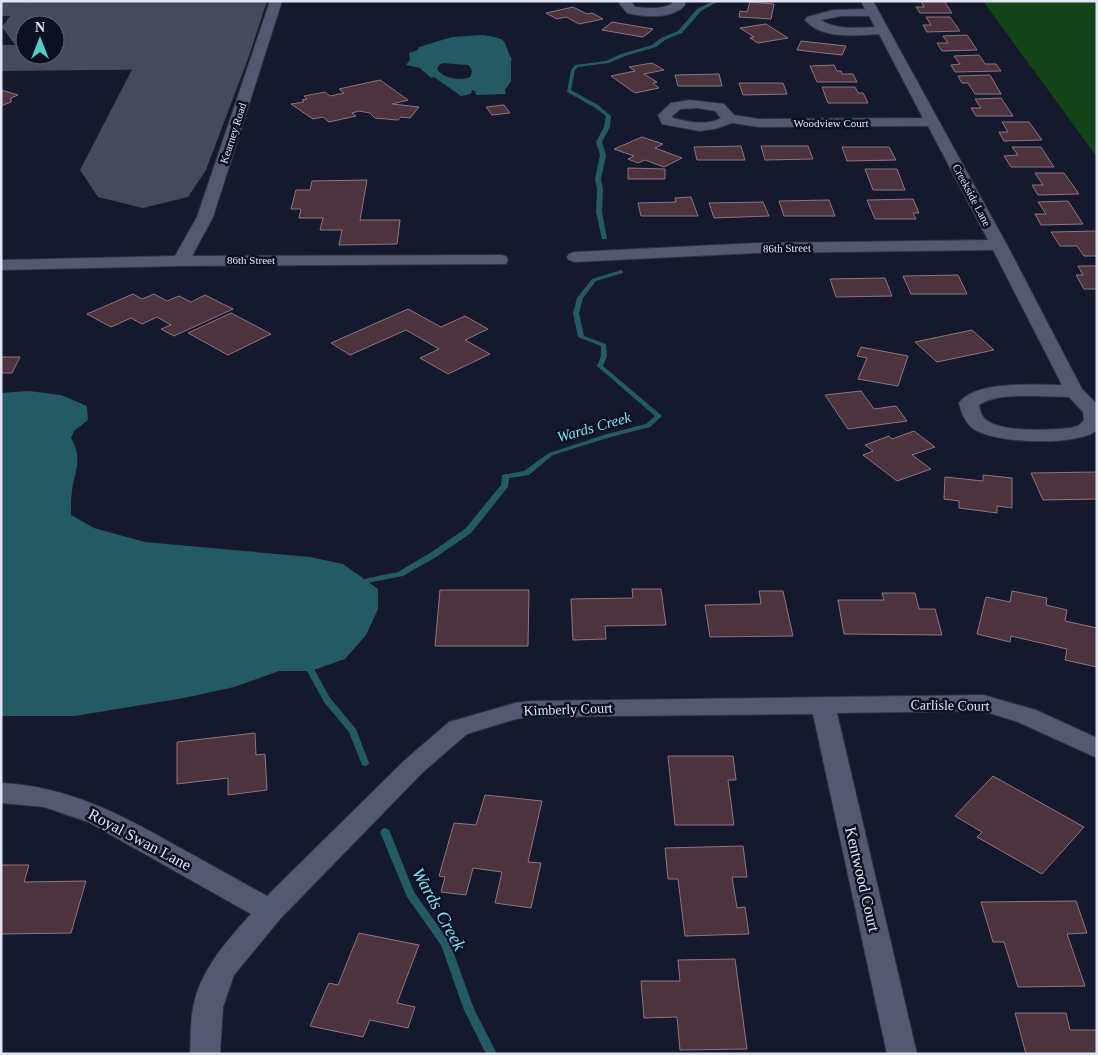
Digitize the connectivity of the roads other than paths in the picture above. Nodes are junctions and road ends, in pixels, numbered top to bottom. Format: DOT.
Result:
graph roads {
  1 [pos="276,1"];
  2 [pos="627,1"];
  3 [pos="679,1"];
  4 [pos="870,7"];
  5 [pos="883,30"];
  6 [pos="730,119"];
  7 [pos="932,122"];
  8 [pos="999,245"];
  9 [pos="575,257"];
  10 [pos="500,260"];
  11 [pos="180,261"];
  12 [pos="1,265"];
  13 [pos="1074,391"];
  14 [pos="823,705"];
  15 [pos="1097,749"];
  16 [pos="1,793"];
  17 [pos="270,911"];
  18 [pos="205,1054"];
  19 [pos="902,1054"];
  1 -- 11 [label="street, Kearney Road"];
  2 -- 3 [label="street"];
  4 -- 5 [label="street, Creekside Lane"];
  4 -- 5 [label="street"];
  5 -- 7 [label="street, Creekside Lane"];
  6 -- 7 [label="street, Woodview Court"];
  7 -- 8 [label="street, Creekside Lane"];
  8 -- 9 [label="street, 86th Street"];
  8 -- 13 [label="street, Creekside Lane"];
  10 -- 11 [label="street, 86th Street"];
  11 -- 12 [label="street, 86th Street"];
  13 -- 13 [label="street, Creekside Lane"];
  14 -- 15 [label="street, Carlisle Court"];
  14 -- 17 [label="street, Kimberly Court"];
  14 -- 19 [label="street, Kentwood Court"];
  16 -- 17 [label="street, Royal Swan Lane"];
  17 -- 18 [label="street, Kimberly Court"];
}
